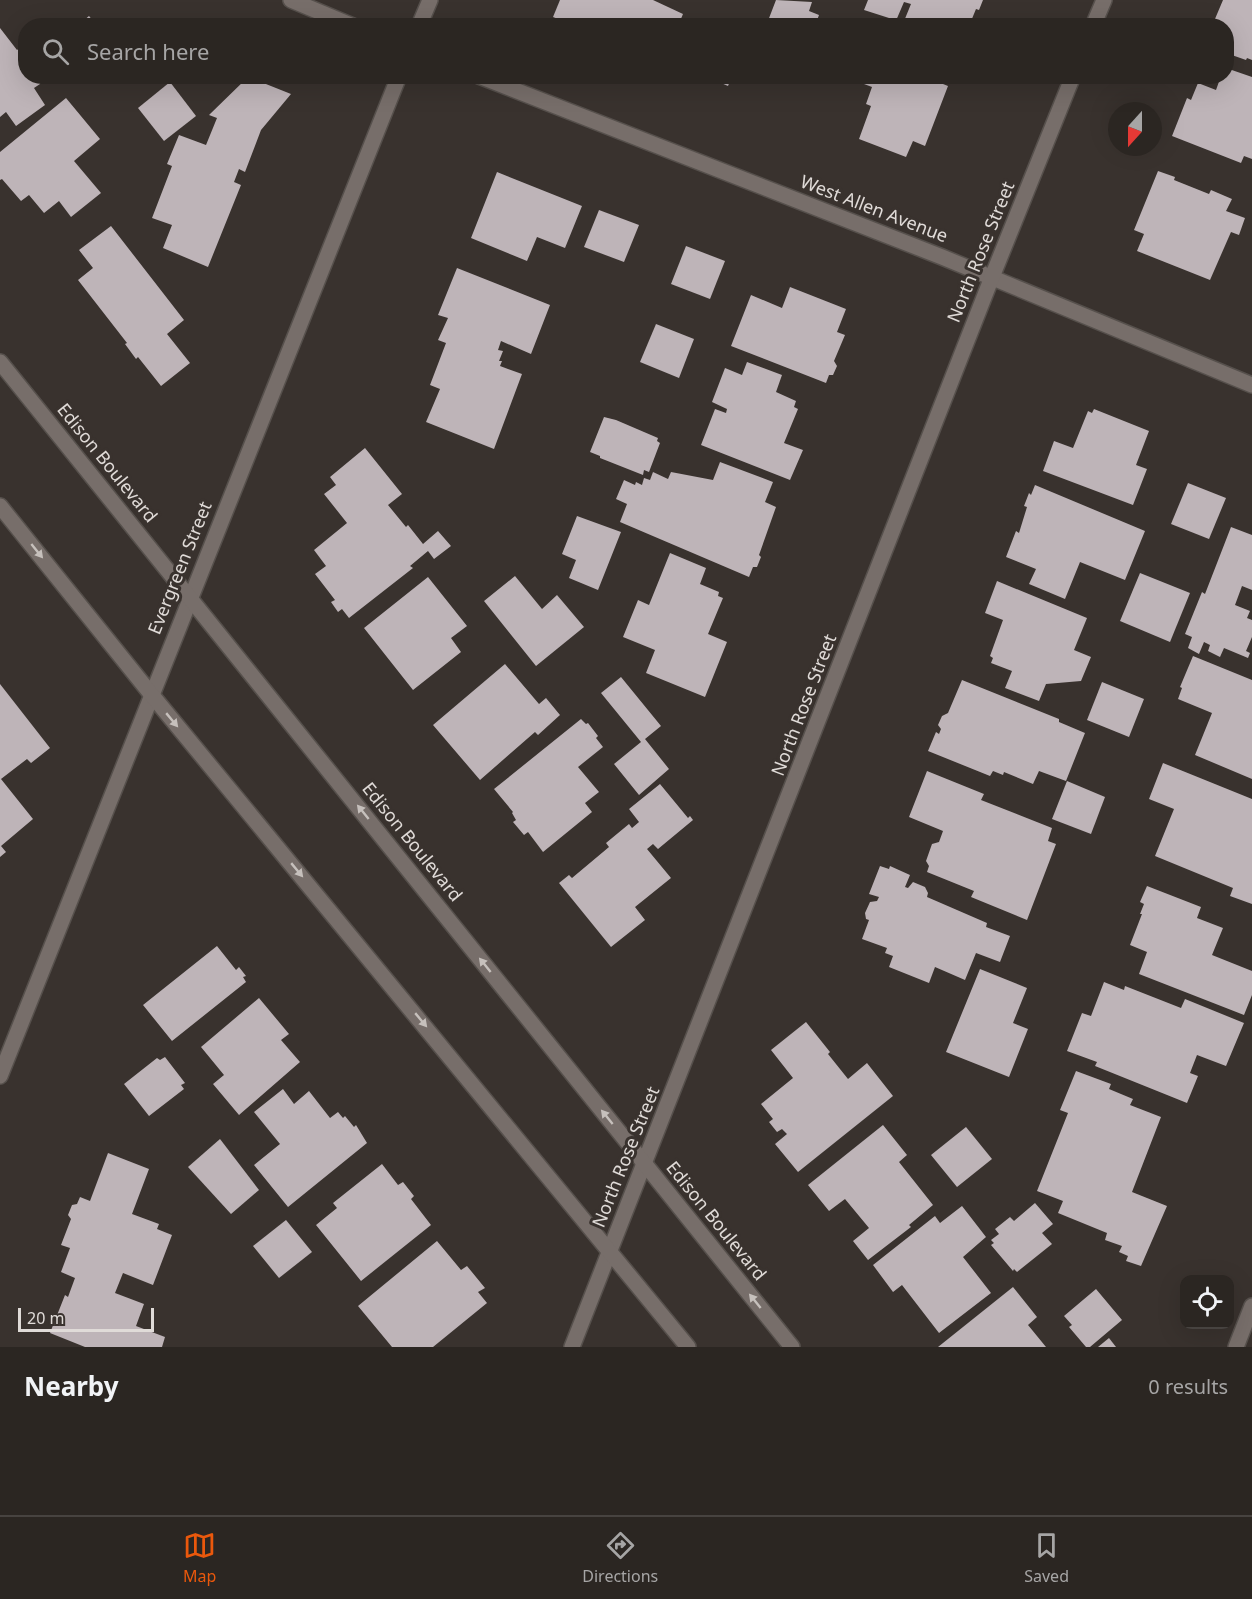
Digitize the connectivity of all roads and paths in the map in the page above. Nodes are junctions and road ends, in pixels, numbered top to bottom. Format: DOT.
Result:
graph roads {
  1 [pos="291,0"];
  2 [pos="430,0"];
  3 [pos="1104,0"];
  4 [pos="334,18"];
  5 [pos="422,18"];
  6 [pos="1096,18"];
  7 [pos="396,84"];
  8 [pos="499,84"];
  9 [pos="1070,84"];
  10 [pos="992,277"];
  11 [pos="0,362"];
  12 [pos="1252,386"];
  13 [pos="0,506"];
  14 [pos="190,597"];
  15 [pos="151,694"];
  16 [pos="0,1076"];
  17 [pos="645,1164"];
  18 [pos="610,1250"];
  19 [pos="1252,1306"];
  20 [pos="572,1347"];
  21 [pos="688,1347"];
  22 [pos="792,1347"];
  23 [pos="1236,1347"];
  1 -- 4 [label="street"];
  2 -- 5 [label="street"];
  3 -- 6 [label="street"];
  7 -- 14 [label="street, Evergreen Street"];
  8 -- 10 [label="street, West Allen Avenue"];
  9 -- 10 [label="street, North Rose Street"];
  10 -- 12 [label="street, West Allen Avenue"];
  10 -- 17 [label="street, North Rose Street"];
  11 -- 14 [label="street, Edison Boulevard"];
  13 -- 15 [label="street, one-way"];
  14 -- 15 [label="street, Evergreen Street"];
  17 -- 14 [label="street, Edison Boulevard, one-way"];
  15 -- 16 [label="street, Evergreen Street"];
  15 -- 18 [label="street, one-way"];
  17 -- 18 [label="street, North Rose Street"];
  22 -- 17 [label="street, Edison Boulevard, one-way"];
  18 -- 20 [label="street, North Rose Street"];
  18 -- 21 [label="street"];
  19 -- 23 [label="street"];
}
